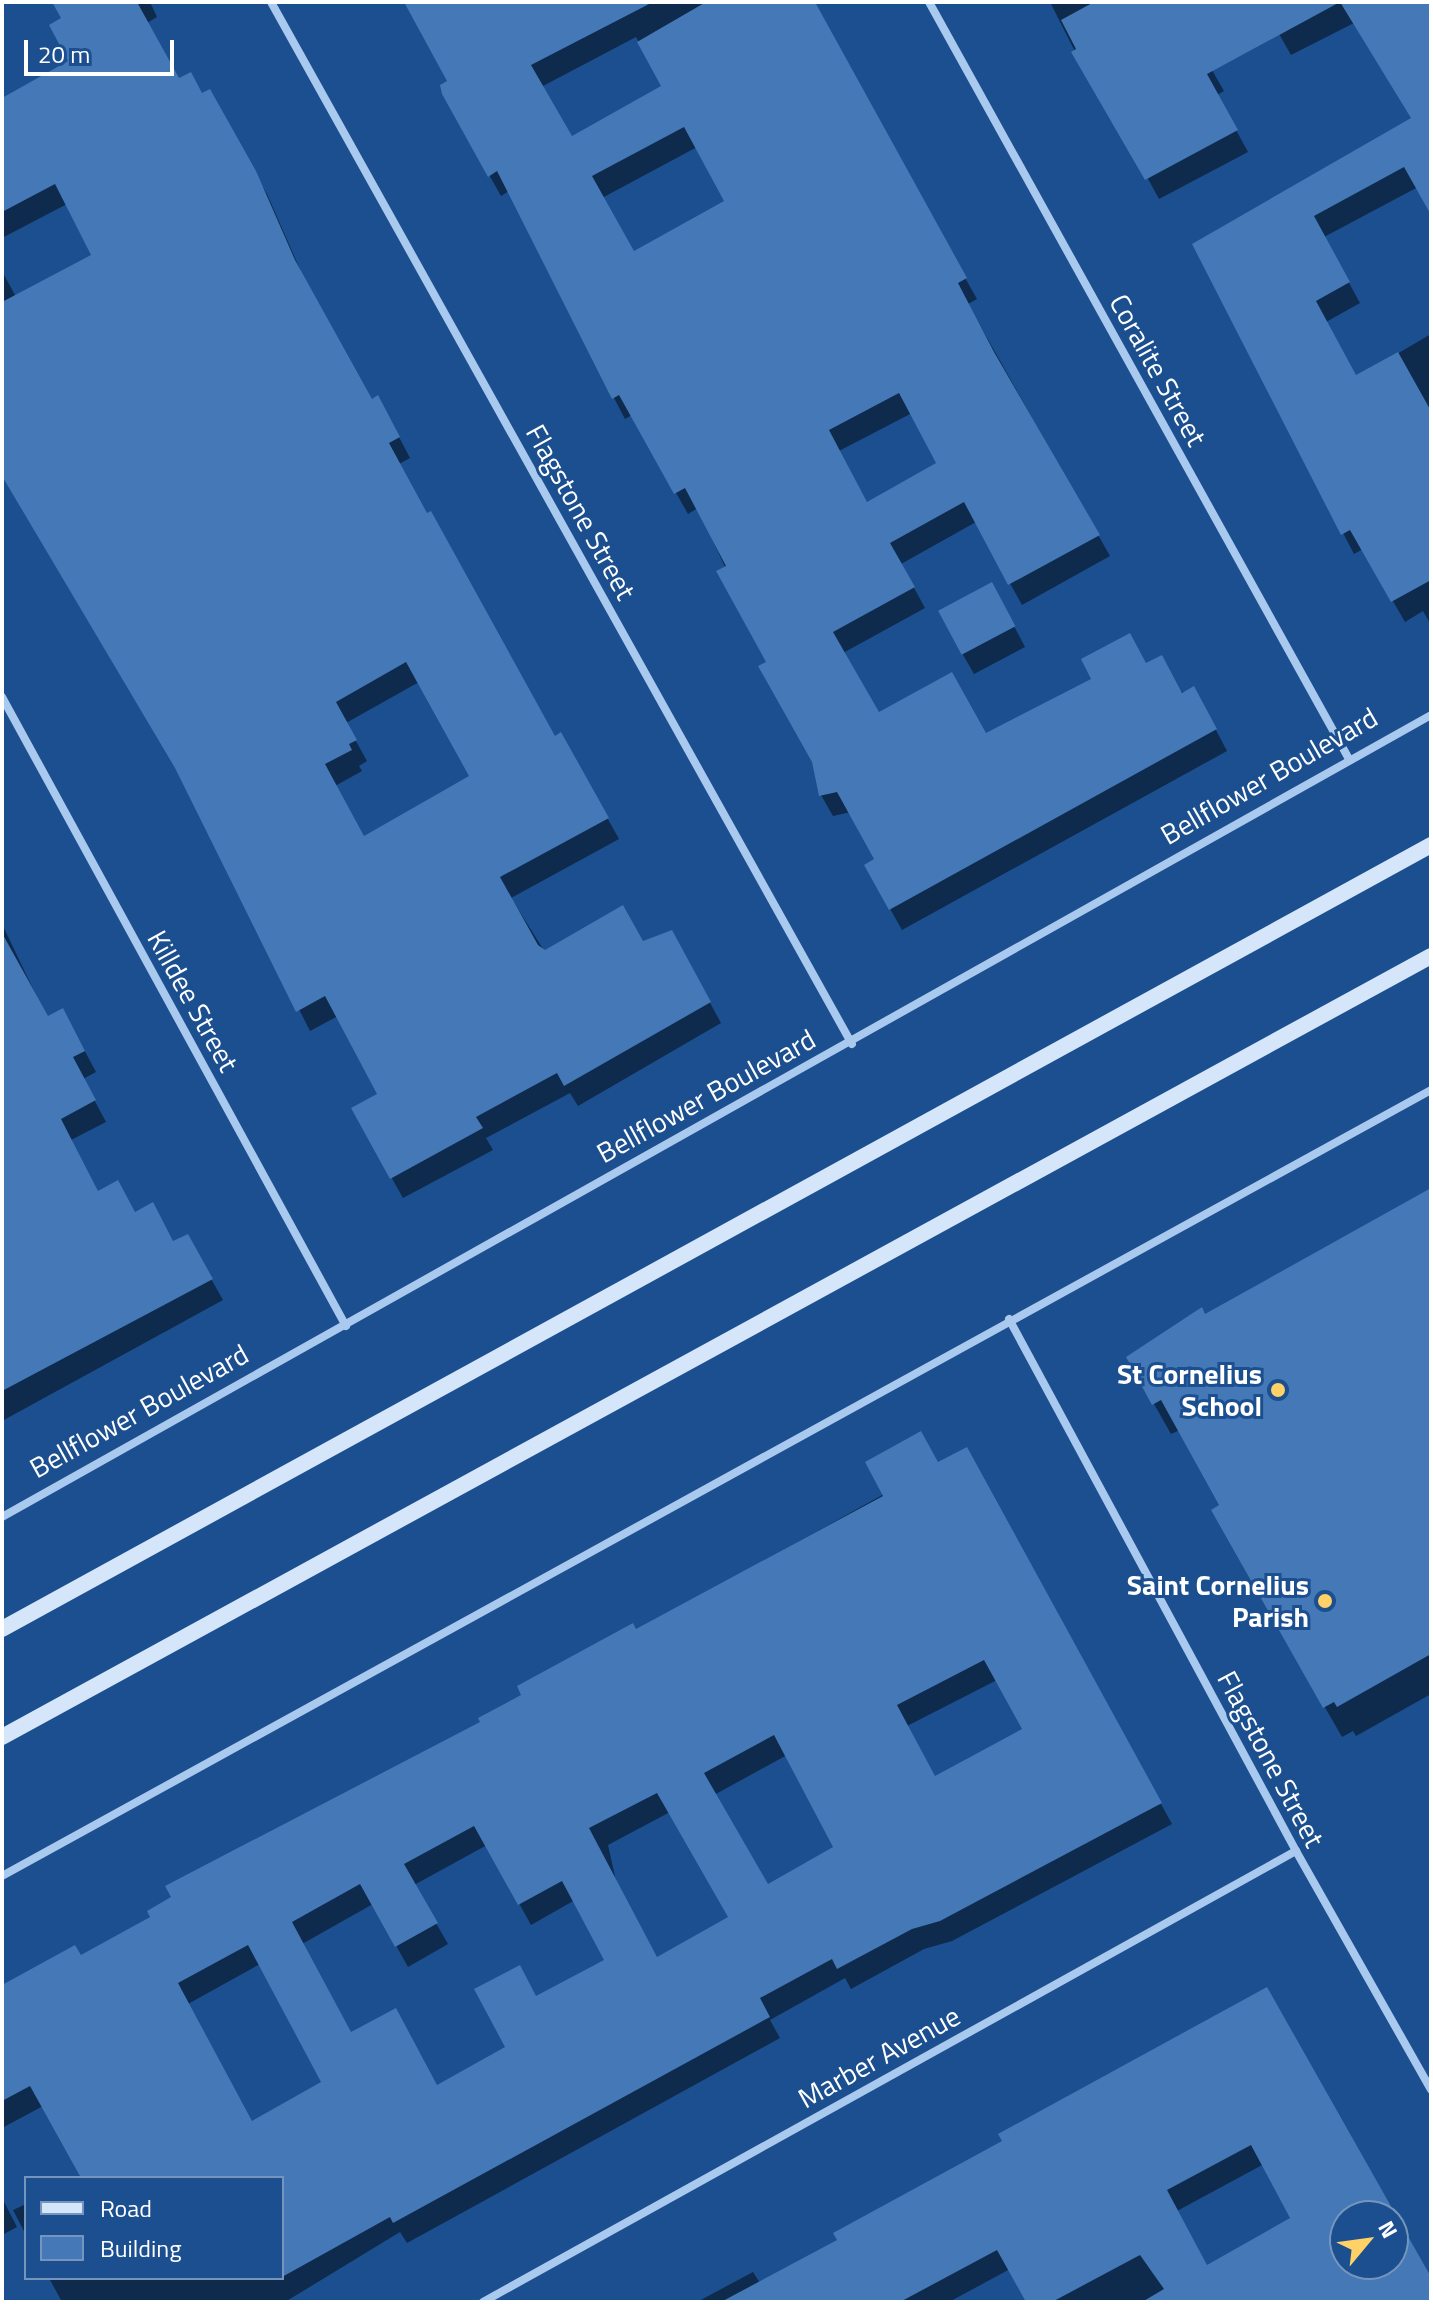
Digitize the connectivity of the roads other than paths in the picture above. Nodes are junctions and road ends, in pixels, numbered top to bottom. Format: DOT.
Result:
graph roads {
  1 [pos="271,2"];
  2 [pos="929,2"];
  3 [pos="2,697"];
  4 [pos="1431,715"];
  5 [pos="1349,759"];
  6 [pos="1431,845"];
  7 [pos="1431,956"];
  8 [pos="852,1044"];
  9 [pos="1431,1090"];
  10 [pos="1009,1319"];
  11 [pos="346,1326"];
  12 [pos="2,1517"];
  13 [pos="2,1629"];
  14 [pos="2,1737"];
  15 [pos="1296,1851"];
  16 [pos="2,1876"];
  17 [pos="1431,2090"];
  18 [pos="483,2302"];
  1 -- 8 [label="street, Flagstone Street"];
  2 -- 5 [label="street, Coralite Street"];
  3 -- 11 [label="street, Killdee Street"];
  4 -- 5 [label="street, Bellflower Boulevard"];
  5 -- 8 [label="street, Bellflower Boulevard"];
  6 -- 13 [label="main road"];
  7 -- 14 [label="main road"];
  8 -- 11 [label="street, Bellflower Boulevard"];
  9 -- 10 [label="street"];
  10 -- 15 [label="street, Flagstone Street"];
  10 -- 16 [label="street"];
  11 -- 12 [label="street, Bellflower Boulevard"];
  15 -- 17 [label="street, Flagstone Street"];
  15 -- 18 [label="street, Marber Avenue"];
}
